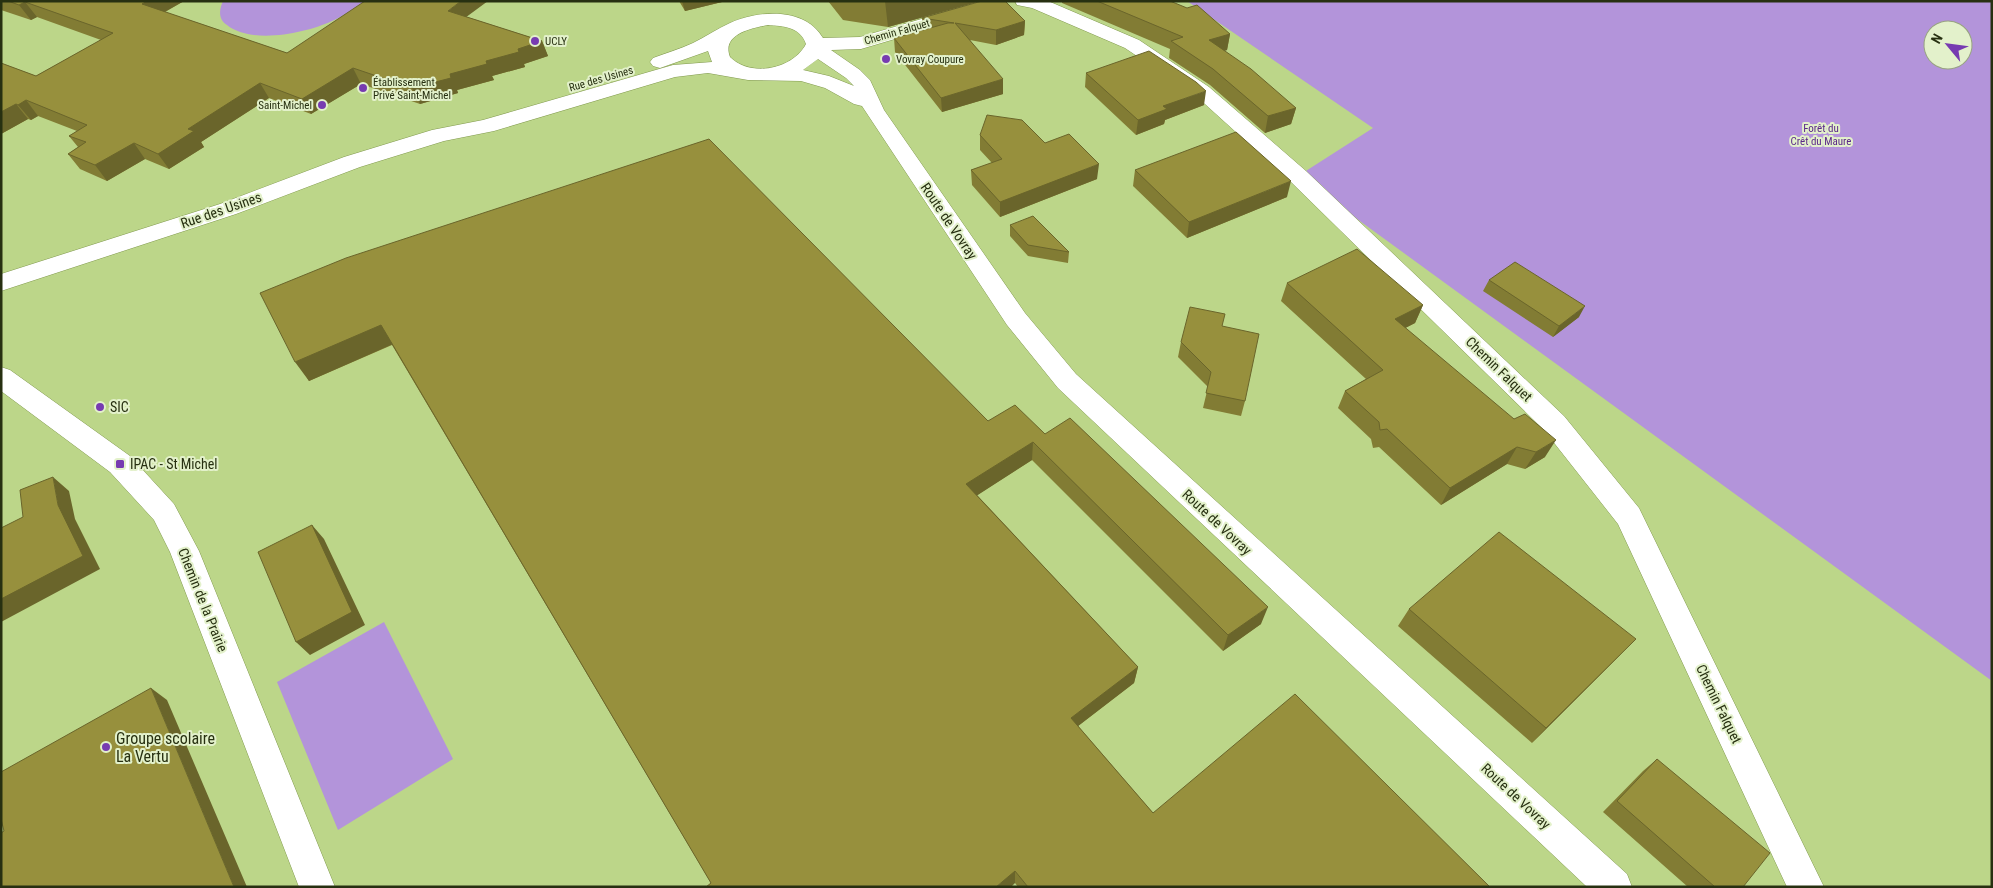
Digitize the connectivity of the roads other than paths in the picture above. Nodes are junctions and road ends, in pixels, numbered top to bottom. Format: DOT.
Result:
graph roads {
  1 [pos="771,1"];
  2 [pos="1024,1"];
  3 [pos="792,5"];
  4 [pos="979,8"];
  5 [pos="805,27"];
  6 [pos="736,28"];
  7 [pos="816,44"];
  8 [pos="738,71"];
  9 [pos="766,74"];
  10 [pos="874,110"];
  11 [pos="440,135"];
  12 [pos="1,283"];
  13 [pos="1,377"];
  14 [pos="316,887"];
  15 [pos="1614,887"];
  16 [pos="1806,887"];
  1 -- 6 [label="street"];
  2 -- 16 [label="street, Chemin Falquet"];
  3 -- 5 [label="street"];
  4 -- 7 [label="street, Chemin Falquet"];
  5 -- 6 [label="street"];
  5 -- 7 [label="street"];
  6 -- 8 [label="street"];
  6 -- 11 [label="street, Rue des Usines"];
  7 -- 9 [label="street"];
  7 -- 10 [label="street, Route de Vovray"];
  8 -- 9 [label="street"];
  8 -- 11 [label="street, Rue des Usines"];
  9 -- 10 [label="street, Route de Vovray"];
  10 -- 15 [label="street, Route de Vovray"];
  11 -- 12 [label="street, Rue des Usines"];
  13 -- 14 [label="street, Chemin de la Prairie"];
}
